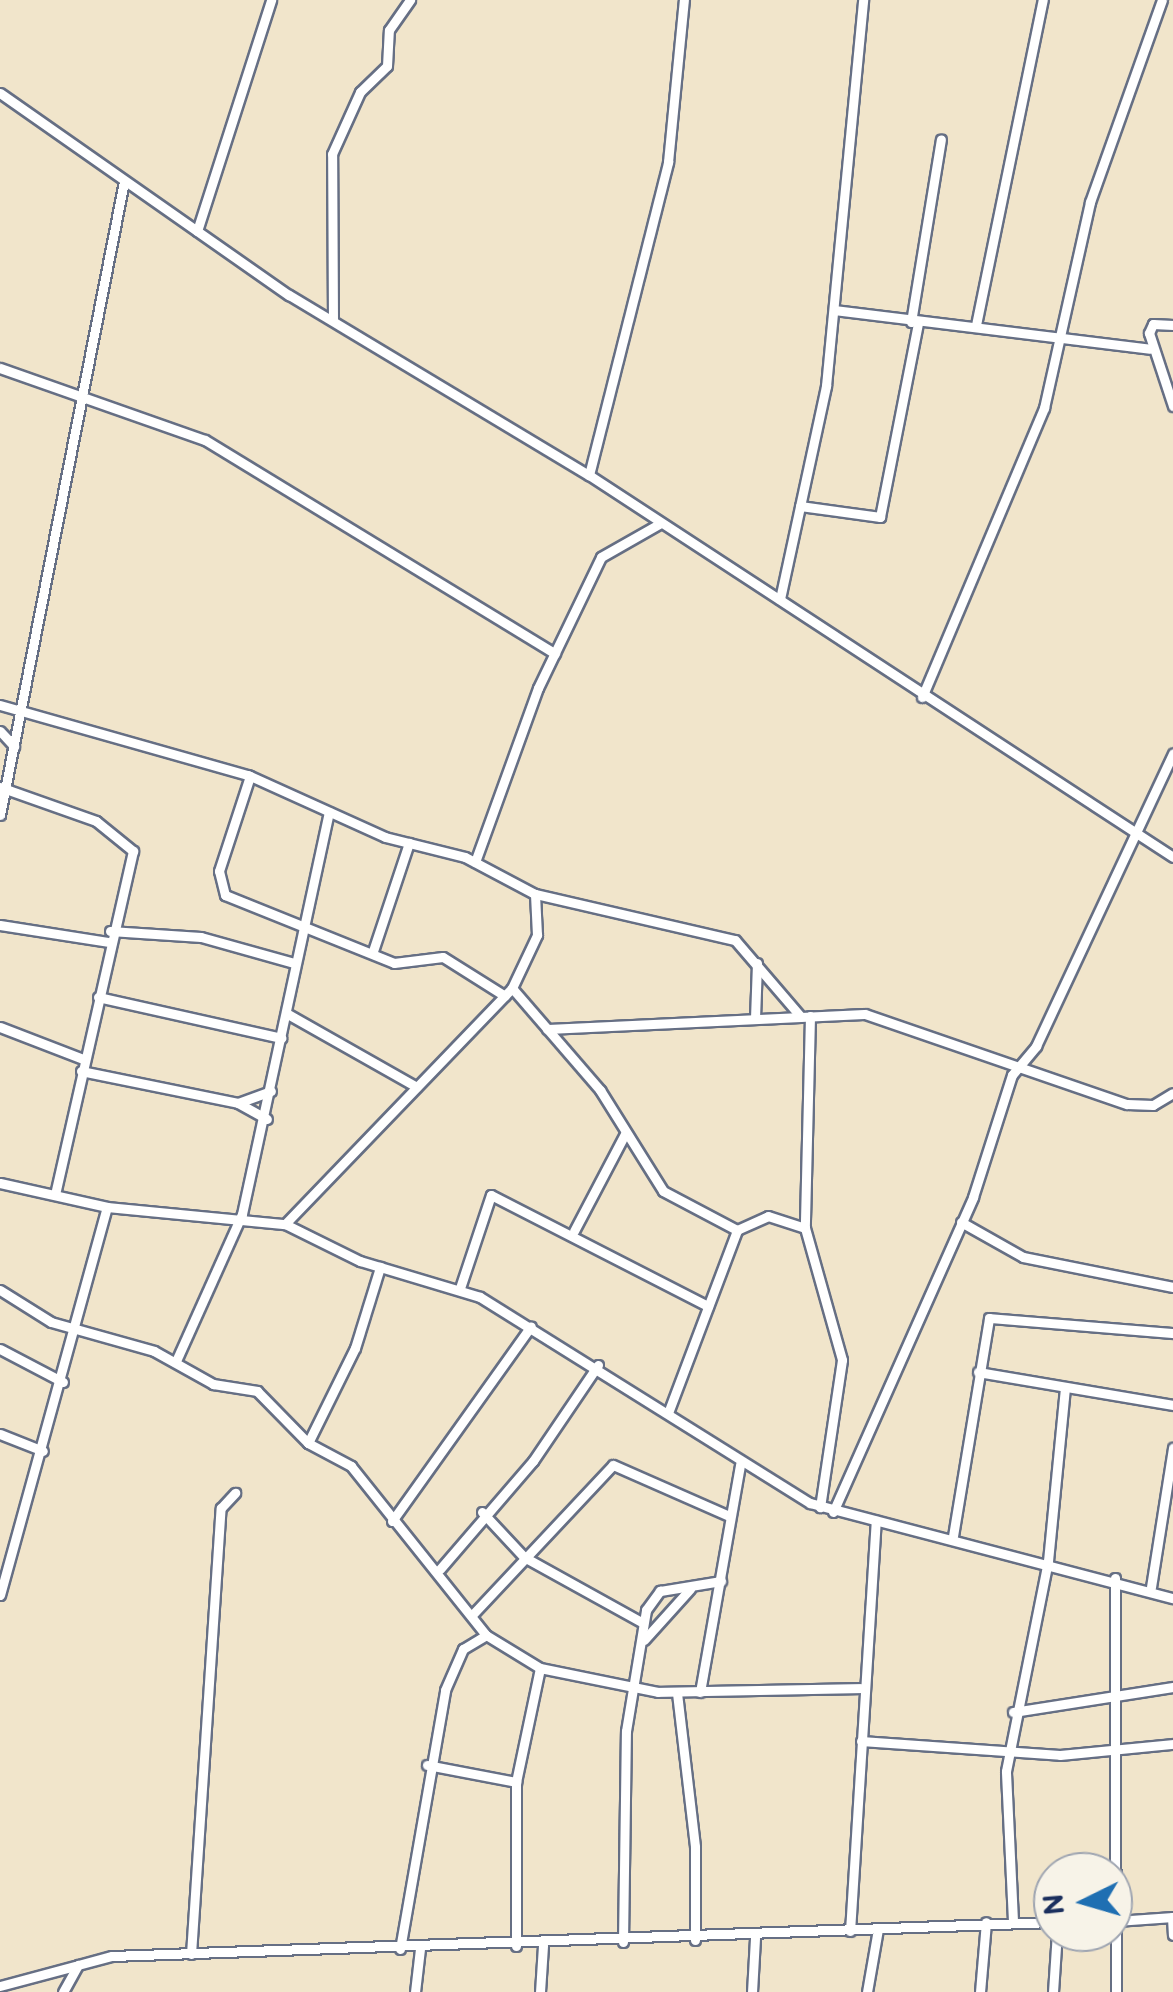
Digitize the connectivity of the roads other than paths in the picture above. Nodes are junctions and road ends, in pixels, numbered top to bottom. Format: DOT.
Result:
graph roads {
  1 [pos="271,0"];
  2 [pos="410,0"];
  3 [pos="684,0"];
  4 [pos="862,0"];
  5 [pos="1043,0"];
  6 [pos="1162,0"];
  7 [pos="0,93"];
  8 [pos="941,138"];
  9 [pos="124,180"];
  10 [pos="197,232"];
  11 [pos="834,310"];
  12 [pos="332,320"];
  13 [pos="915,322"];
  14 [pos="976,325"];
  15 [pos="1173,326"];
  16 [pos="1059,341"];
  17 [pos="1150,349"];
  18 [pos="0,368"];
  19 [pos="86,395"];
  20 [pos="1173,406"];
  21 [pos="589,475"];
  22 [pos="800,506"];
  23 [pos="659,524"];
  24 [pos="780,598"];
  25 [pos="555,654"];
  26 [pos="922,697"];
  27 [pos="0,705"];
  28 [pos="19,709"];
  29 [pos="0,731"];
  30 [pos="14,746"];
  31 [pos="1173,754"];
  32 [pos="250,776"];
  33 [pos="3,788"];
  34 [pos="329,812"];
  35 [pos="0,815"];
  36 [pos="1138,834"];
  37 [pos="410,842"];
  38 [pos="1173,857"];
  39 [pos="475,862"];
  40 [pos="535,894"];
  41 [pos="0,924"];
  42 [pos="303,926"];
  43 [pos="109,937"];
  44 [pos="374,952"];
  45 [pos="756,961"];
  46 [pos="294,963"];
  47 [pos="508,992"];
  48 [pos="98,997"];
  49 [pos="286,1013"];
  50 [pos="806,1016"];
  51 [pos="755,1018"];
  52 [pos="0,1027"];
  53 [pos="547,1029"];
  54 [pos="281,1038"];
  55 [pos="82,1059"];
  56 [pos="1018,1067"];
  57 [pos="81,1071"];
  58 [pos="417,1087"];
  59 [pos="271,1091"];
  60 [pos="1173,1093"];
  61 [pos="238,1103"];
  62 [pos="266,1119"];
  63 [pos="625,1134"];
  64 [pos="0,1184"];
  65 [pos="55,1194"];
  66 [pos="106,1207"];
  67 [pos="242,1214"];
  68 [pos="960,1222"];
  69 [pos="285,1224"];
  70 [pos="805,1228"];
  71 [pos="574,1230"];
  72 [pos="738,1230"];
  73 [pos="380,1267"];
  74 [pos="1173,1287"];
  75 [pos="460,1288"];
  76 [pos="0,1290"];
  77 [pos="708,1306"];
  78 [pos="531,1326"];
  79 [pos="77,1330"];
  80 [pos="1173,1333"];
  81 [pos="0,1349"];
  82 [pos="176,1361"];
  83 [pos="598,1365"];
  84 [pos="978,1372"];
  85 [pos="63,1382"];
  86 [pos="1065,1389"];
  87 [pos="1173,1405"];
  88 [pos="668,1413"];
  89 [pos="0,1434"];
  90 [pos="308,1443"];
  91 [pos="1173,1448"];
  92 [pos="43,1451"];
  93 [pos="740,1464"];
  94 [pos="235,1493"];
  95 [pos="820,1507"];
  96 [pos="482,1512"];
  97 [pos="833,1512"];
  98 [pos="729,1516"];
  99 [pos="392,1521"];
  100 [pos="876,1521"];
  101 [pos="954,1536"];
  102 [pos="530,1560"];
  103 [pos="1048,1561"];
  104 [pos="440,1569"];
  105 [pos="1115,1578"];
  106 [pos="721,1581"];
  107 [pos="1151,1587"];
  108 [pos="690,1589"];
  109 [pos="1171,1593"];
  110 [pos="0,1596"];
  111 [pos="472,1614"];
  112 [pos="644,1623"];
  113 [pos="486,1635"];
  114 [pos="644,1640"];
  115 [pos="540,1668"];
  116 [pos="1173,1687"];
  117 [pos="860,1688"];
  118 [pos="634,1690"];
  119 [pos="677,1692"];
  120 [pos="700,1692"];
  121 [pos="1111,1703"];
  122 [pos="1013,1712"];
  123 [pos="861,1741"];
  124 [pos="1173,1744"];
  125 [pos="1008,1750"];
  126 [pos="1112,1753"];
  127 [pos="427,1765"];
  128 [pos="516,1782"];
  129 [pos="1114,1852"];
  130 [pos="1173,1917"];
  131 [pos="1013,1920"];
  132 [pos="1133,1920"];
  133 [pos="1033,1921"];
  134 [pos="986,1922"];
  135 [pos="878,1929"];
  136 [pos="850,1931"];
  137 [pos="1173,1935"];
  138 [pos="755,1938"];
  139 [pos="695,1940"];
  140 [pos="622,1942"];
  141 [pos="543,1945"];
  142 [pos="516,1946"];
  143 [pos="400,1949"];
  144 [pos="420,1949"];
  145 [pos="1056,1952"];
  146 [pos="1116,1952"];
  147 [pos="191,1954"];
  148 [pos="78,1964"];
  149 [pos="0,1986"];
  150 [pos="63,1992"];
  151 [pos="416,1992"];
  152 [pos="540,1992"];
  153 [pos="752,1992"];
  154 [pos="867,1992"];
  155 [pos="980,1992"];
  156 [pos="1053,1992"];
  157 [pos="1116,1992"];
  1 -- 10 [label="street"];
  2 -- 12 [label="street"];
  3 -- 21 [label="street"];
  4 -- 11 [label="street"];
  5 -- 14 [label="street"];
  6 -- 16 [label="street"];
  7 -- 9 [label="street"];
  8 -- 13 [label="street"];
  9 -- 10 [label="street"];
  9 -- 19 [label="street"];
  10 -- 12 [label="street"];
  11 -- 13 [label="street"];
  11 -- 22 [label="street"];
  12 -- 21 [label="street"];
  13 -- 14 [label="street"];
  13 -- 22 [label="street"];
  14 -- 16 [label="street"];
  15 -- 17 [label="street"];
  16 -- 17 [label="street"];
  16 -- 26 [label="street"];
  17 -- 20 [label="street"];
  18 -- 19 [label="street"];
  19 -- 25 [label="street"];
  19 -- 28 [label="street"];
  21 -- 23 [label="street"];
  22 -- 24 [label="street"];
  23 -- 24 [label="street"];
  23 -- 25 [label="street"];
  24 -- 26 [label="street"];
  25 -- 39 [label="street"];
  26 -- 36 [label="street"];
  27 -- 28 [label="street"];
  28 -- 30 [label="street"];
  28 -- 32 [label="street"];
  29 -- 30 [label="street"];
  30 -- 33 [label="street"];
  31 -- 36 [label="street"];
  32 -- 34 [label="street"];
  32 -- 42 [label="street"];
  33 -- 35 [label="street"];
  33 -- 43 [label="street"];
  34 -- 37 [label="street"];
  34 -- 42 [label="street"];
  36 -- 38 [label="street"];
  36 -- 56 [label="street"];
  37 -- 39 [label="street"];
  37 -- 44 [label="street"];
  39 -- 40 [label="street"];
  40 -- 45 [label="street"];
  40 -- 47 [label="street"];
  41 -- 43 [label="street"];
  42 -- 44 [label="street"];
  42 -- 46 [label="street"];
  43 -- 46 [label="street"];
  43 -- 48 [label="street"];
  44 -- 47 [label="street"];
  45 -- 50 [label="street"];
  45 -- 51 [label="street"];
  46 -- 49 [label="street"];
  47 -- 53 [label="street"];
  47 -- 58 [label="street"];
  48 -- 54 [label="street"];
  48 -- 55 [label="street"];
  49 -- 54 [label="street"];
  49 -- 58 [label="street"];
  50 -- 51 [label="street"];
  50 -- 56 [label="street"];
  50 -- 70 [label="street"];
  51 -- 53 [label="street"];
  52 -- 55 [label="street"];
  53 -- 63 [label="street"];
  54 -- 59 [label="street"];
  55 -- 57 [label="street"];
  56 -- 60 [label="street"];
  56 -- 68 [label="street"];
  57 -- 61 [label="street"];
  57 -- 65 [label="street"];
  58 -- 69 [label="street"];
  59 -- 61 [label="street"];
  59 -- 62 [label="street"];
  61 -- 62 [label="street"];
  62 -- 67 [label="street"];
  63 -- 71 [label="street"];
  63 -- 72 [label="street"];
  64 -- 65 [label="street"];
  65 -- 66 [label="street"];
  66 -- 67 [label="street"];
  66 -- 79 [label="street"];
  67 -- 69 [label="street"];
  67 -- 82 [label="street"];
  68 -- 74 [label="street"];
  68 -- 97 [label="street"];
  69 -- 73 [label="street"];
  70 -- 72 [label="street"];
  70 -- 95 [label="street"];
  71 -- 75 [label="street"];
  71 -- 77 [label="street"];
  72 -- 77 [label="street"];
  73 -- 75 [label="street"];
  73 -- 90 [label="street"];
  75 -- 78 [label="street"];
  76 -- 79 [label="street"];
  77 -- 88 [label="street"];
  78 -- 83 [label="street"];
  78 -- 99 [label="street"];
  79 -- 82 [label="street"];
  79 -- 85 [label="street"];
  80 -- 84 [label="street"];
  81 -- 85 [label="street"];
  82 -- 90 [label="street"];
  83 -- 88 [label="street"];
  83 -- 96 [label="street"];
  84 -- 86 [label="street"];
  84 -- 101 [label="street"];
  85 -- 92 [label="street"];
  86 -- 87 [label="street"];
  86 -- 103 [label="street"];
  88 -- 93 [label="street"];
  89 -- 92 [label="street"];
  90 -- 99 [label="street"];
  91 -- 107 [label="street"];
  92 -- 110 [label="street"];
  93 -- 95 [label="street"];
  93 -- 98 [label="street"];
  94 -- 147 [label="street"];
  95 -- 97 [label="street"];
  96 -- 102 [label="street"];
  96 -- 104 [label="street"];
  97 -- 100 [label="street"];
  98 -- 102 [label="street"];
  98 -- 106 [label="street"];
  99 -- 104 [label="street"];
  100 -- 101 [label="street"];
  100 -- 117 [label="street"];
  101 -- 103 [label="street"];
  102 -- 111 [label="street"];
  102 -- 112 [label="street"];
  103 -- 105 [label="street"];
  103 -- 122 [label="street"];
  104 -- 111 [label="street"];
  105 -- 107 [label="street"];
  105 -- 121 [label="street"];
  106 -- 108 [label="street"];
  106 -- 120 [label="street"];
  107 -- 109 [label="street"];
  108 -- 112 [label="street"];
  108 -- 114 [label="street"];
  111 -- 113 [label="street"];
  112 -- 114 [label="street"];
  113 -- 115 [label="street"];
  113 -- 127 [label="street"];
  114 -- 118 [label="street"];
  115 -- 118 [label="street"];
  115 -- 128 [label="street"];
  116 -- 121 [label="street"];
  117 -- 120 [label="street"];
  117 -- 123 [label="street"];
  118 -- 119 [label="street"];
  118 -- 140 [label="street"];
  119 -- 120 [label="street"];
  119 -- 139 [label="street"];
  121 -- 122 [label="street"];
  121 -- 126 [label="street"];
  122 -- 125 [label="street"];
  123 -- 125 [label="street"];
  123 -- 136 [label="street"];
  124 -- 126 [label="street"];
  125 -- 126 [label="street"];
  125 -- 131 [label="street"];
  126 -- 129 [label="street"];
  127 -- 128 [label="street"];
  127 -- 143 [label="street"];
  128 -- 142 [label="street"];
  130 -- 132 [label="street"];
  130 -- 137 [label="street"];
  131 -- 133 [label="street"];
  131 -- 134 [label="street"];
  134 -- 135 [label="street"];
  134 -- 155 [label="street"];
  135 -- 136 [label="street"];
  135 -- 154 [label="street"];
  136 -- 138 [label="street"];
  138 -- 139 [label="street"];
  138 -- 153 [label="street"];
  139 -- 140 [label="street"];
  140 -- 141 [label="street"];
  141 -- 142 [label="street"];
  141 -- 152 [label="street"];
  142 -- 144 [label="street"];
  143 -- 144 [label="street"];
  143 -- 147 [label="street"];
  144 -- 151 [label="street"];
  145 -- 156 [label="street"];
  146 -- 157 [label="street"];
  147 -- 148 [label="street"];
  148 -- 149 [label="street"];
  148 -- 150 [label="street"];
}
